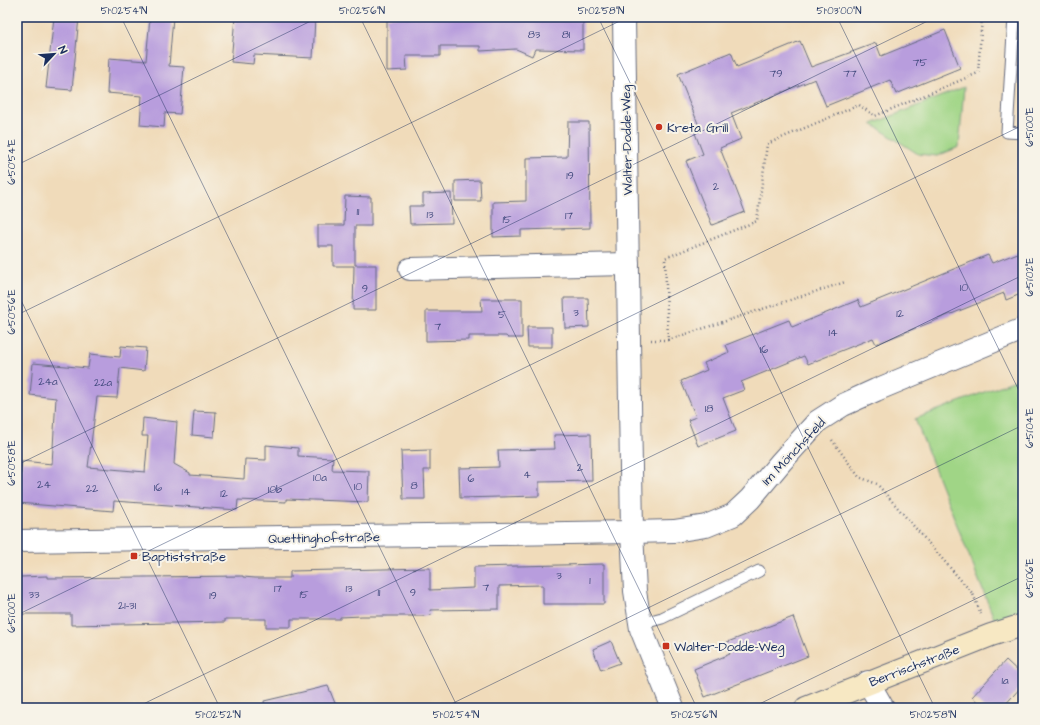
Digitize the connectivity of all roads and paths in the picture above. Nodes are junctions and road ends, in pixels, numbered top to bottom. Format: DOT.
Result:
graph roads {
  1 [pos="624,17"];
  2 [pos="982,17"];
  3 [pos="1014,17"];
  4 [pos="1023,133"];
  5 [pos="628,264"];
  6 [pos="410,269"];
  7 [pos="845,282"];
  8 [pos="1023,329"];
  9 [pos="629,340"];
  10 [pos="668,340"];
  11 [pos="818,421"];
  12 [pos="632,532"];
  13 [pos="17,542"];
  14 [pos="759,571"];
  15 [pos="640,624"];
  16 [pos="1023,625"];
  17 [pos="991,635"];
  18 [pos="868,682"];
  19 [pos="673,708"];
  20 [pos="806,708"];
  21 [pos="883,708"];
  1 -- 5 [label="street, Walter-Dodde-Weg"];
  2 -- 10 [label="path"];
  3 -- 4 [label="lane"];
  5 -- 6 [label="street"];
  5 -- 9 [label="street, Walter-Dodde-Weg"];
  7 -- 10 [label="path"];
  8 -- 11 [label="street, Im Mönchsfeld"];
  9 -- 10 [label="path"];
  9 -- 12 [label="street, Walter-Dodde-Weg"];
  11 -- 12 [label="street, Im Mönchsfeld"];
  11 -- 17 [label="path"];
  12 -- 13 [label="street, Quettinghofstraße"];
  12 -- 15 [label="street, Walter-Dodde-Weg"];
  14 -- 15 [label="lane"];
  15 -- 19 [label="street, Walter-Dodde-Weg"];
  16 -- 17 [label="street, Berrischstraße"];
  17 -- 18 [label="street, Berrischstraße"];
  18 -- 20 [label="street, Berrischstraße"];
  18 -- 21 [label="street"];
}
